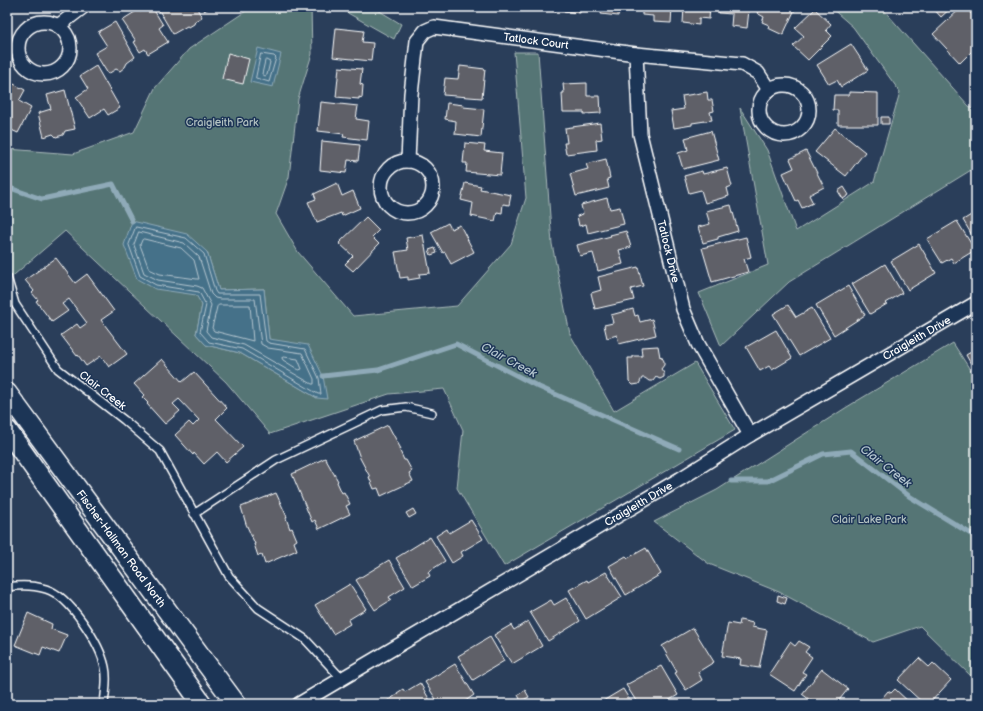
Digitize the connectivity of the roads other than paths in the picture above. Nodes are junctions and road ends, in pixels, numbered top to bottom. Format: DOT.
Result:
graph roads {
  1 [pos="83,7"];
  2 [pos="58,26"];
  3 [pos="636,54"];
  4 [pos="769,90"];
  5 [pos="408,161"];
  6 [pos="7,277"];
  7 [pos="976,303"];
  8 [pos="7,393"];
  9 [pos="432,413"];
  10 [pos="7,430"];
  11 [pos="750,434"];
  12 [pos="194,514"];
  13 [pos="7,587"];
  14 [pos="342,679"];
  15 [pos="104,704"];
  16 [pos="202,704"];
  17 [pos="236,704"];
  18 [pos="299,704"];
  1 -- 2 [label="street"];
  3 -- 4 [label="street, Tatlock Court"];
  3 -- 5 [label="street, Tatlock Court"];
  3 -- 11 [label="street, Tatlock Drive"];
  5 -- 5 [label="street"];
  6 -- 12 [label="lane, Clair Creek"];
  7 -- 11 [label="street, Craigleith Drive"];
  8 -- 17 [label="main road, Fischer-Hallman Road North"];
  9 -- 12 [label="lane"];
  10 -- 16 [label="main road"];
  11 -- 14 [label="street, Craigleith Drive"];
  12 -- 14 [label="lane, Clair Creek"];
  13 -- 15 [label="lane"];
  14 -- 18 [label="street, Craigleith Drive"];
}
